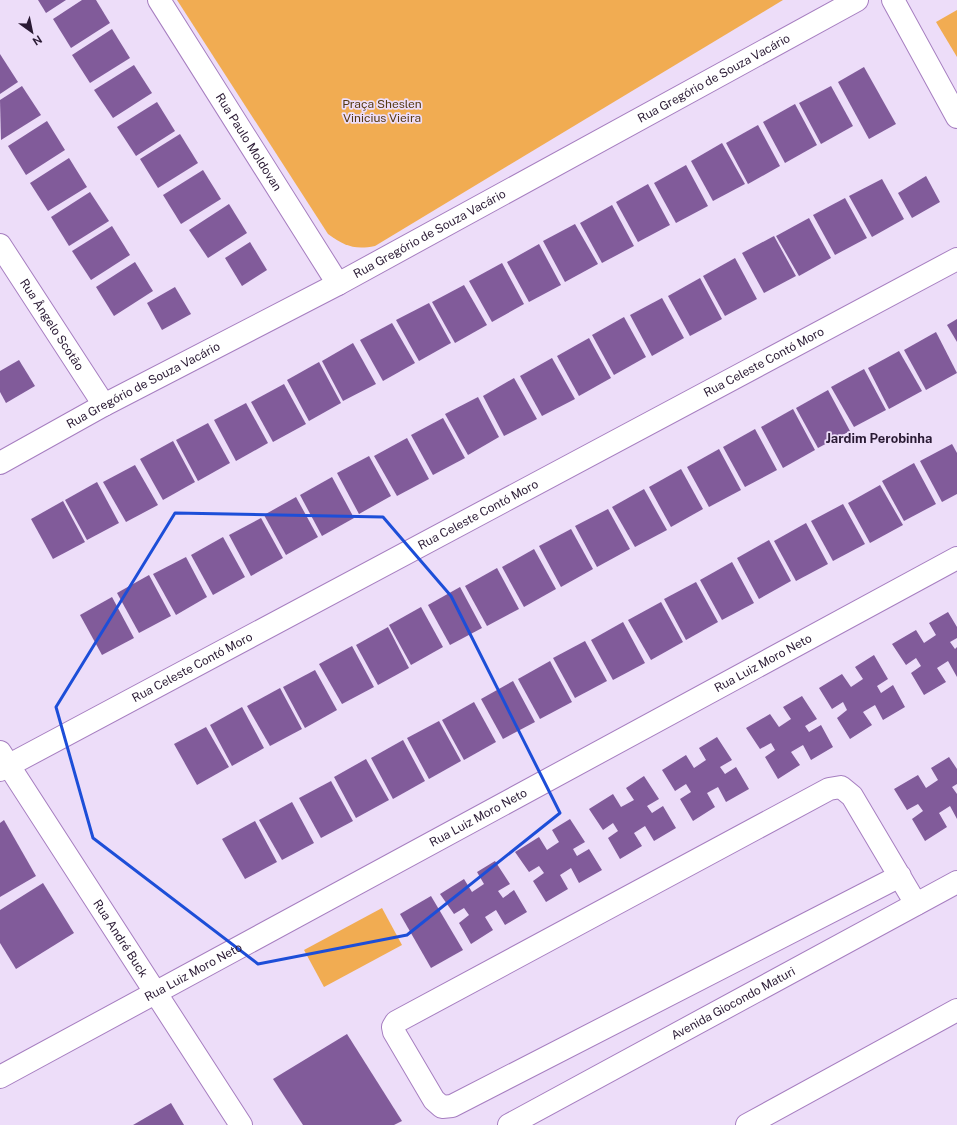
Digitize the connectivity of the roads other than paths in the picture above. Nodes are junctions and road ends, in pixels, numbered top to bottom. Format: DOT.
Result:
graph roads {
  1 [pos="160,0"];
  2 [pos="857,0"];
  3 [pos="893,0"];
  4 [pos="957,117"];
  5 [pos="0,245"];
  6 [pos="957,259"];
  7 [pos="338,284"];
  8 [pos="104,405"];
  9 [pos="0,463"];
  10 [pos="957,558"];
  11 [pos="3,762"];
  12 [pos="900,876"];
  13 [pos="957,882"];
  14 [pos="916,904"];
  15 [pos="156,992"];
  16 [pos="957,1010"];
  17 [pos="0,1077"];
  18 [pos="241,1125"];
  19 [pos="509,1125"];
  20 [pos="747,1125"];
  1 -- 7 [label="street, Rua Paulo Moldovan"];
  2 -- 7 [label="street, Rua Gregório de Souza Vacário"];
  3 -- 4 [label="street"];
  5 -- 8 [label="street, Rua Ângelo Scotão"];
  6 -- 11 [label="street, Rua Celeste Contó Moro"];
  7 -- 8 [label="street, Rua Gregório de Souza Vacário"];
  8 -- 9 [label="street, Rua Gregório de Souza Vacário"];
  10 -- 15 [label="street, Rua Luiz Moro Neto"];
  11 -- 15 [label="street, Rua André Buck"];
  12 -- 12 [label="street"];
  12 -- 14 [label="street"];
  13 -- 14 [label="street, Avenida Giocondo Maturi"];
  14 -- 19 [label="street, Avenida Giocondo Maturi"];
  15 -- 17 [label="street, Rua Luiz Moro Neto"];
  15 -- 18 [label="street, Rua André Buck"];
  16 -- 20 [label="street"];
}
